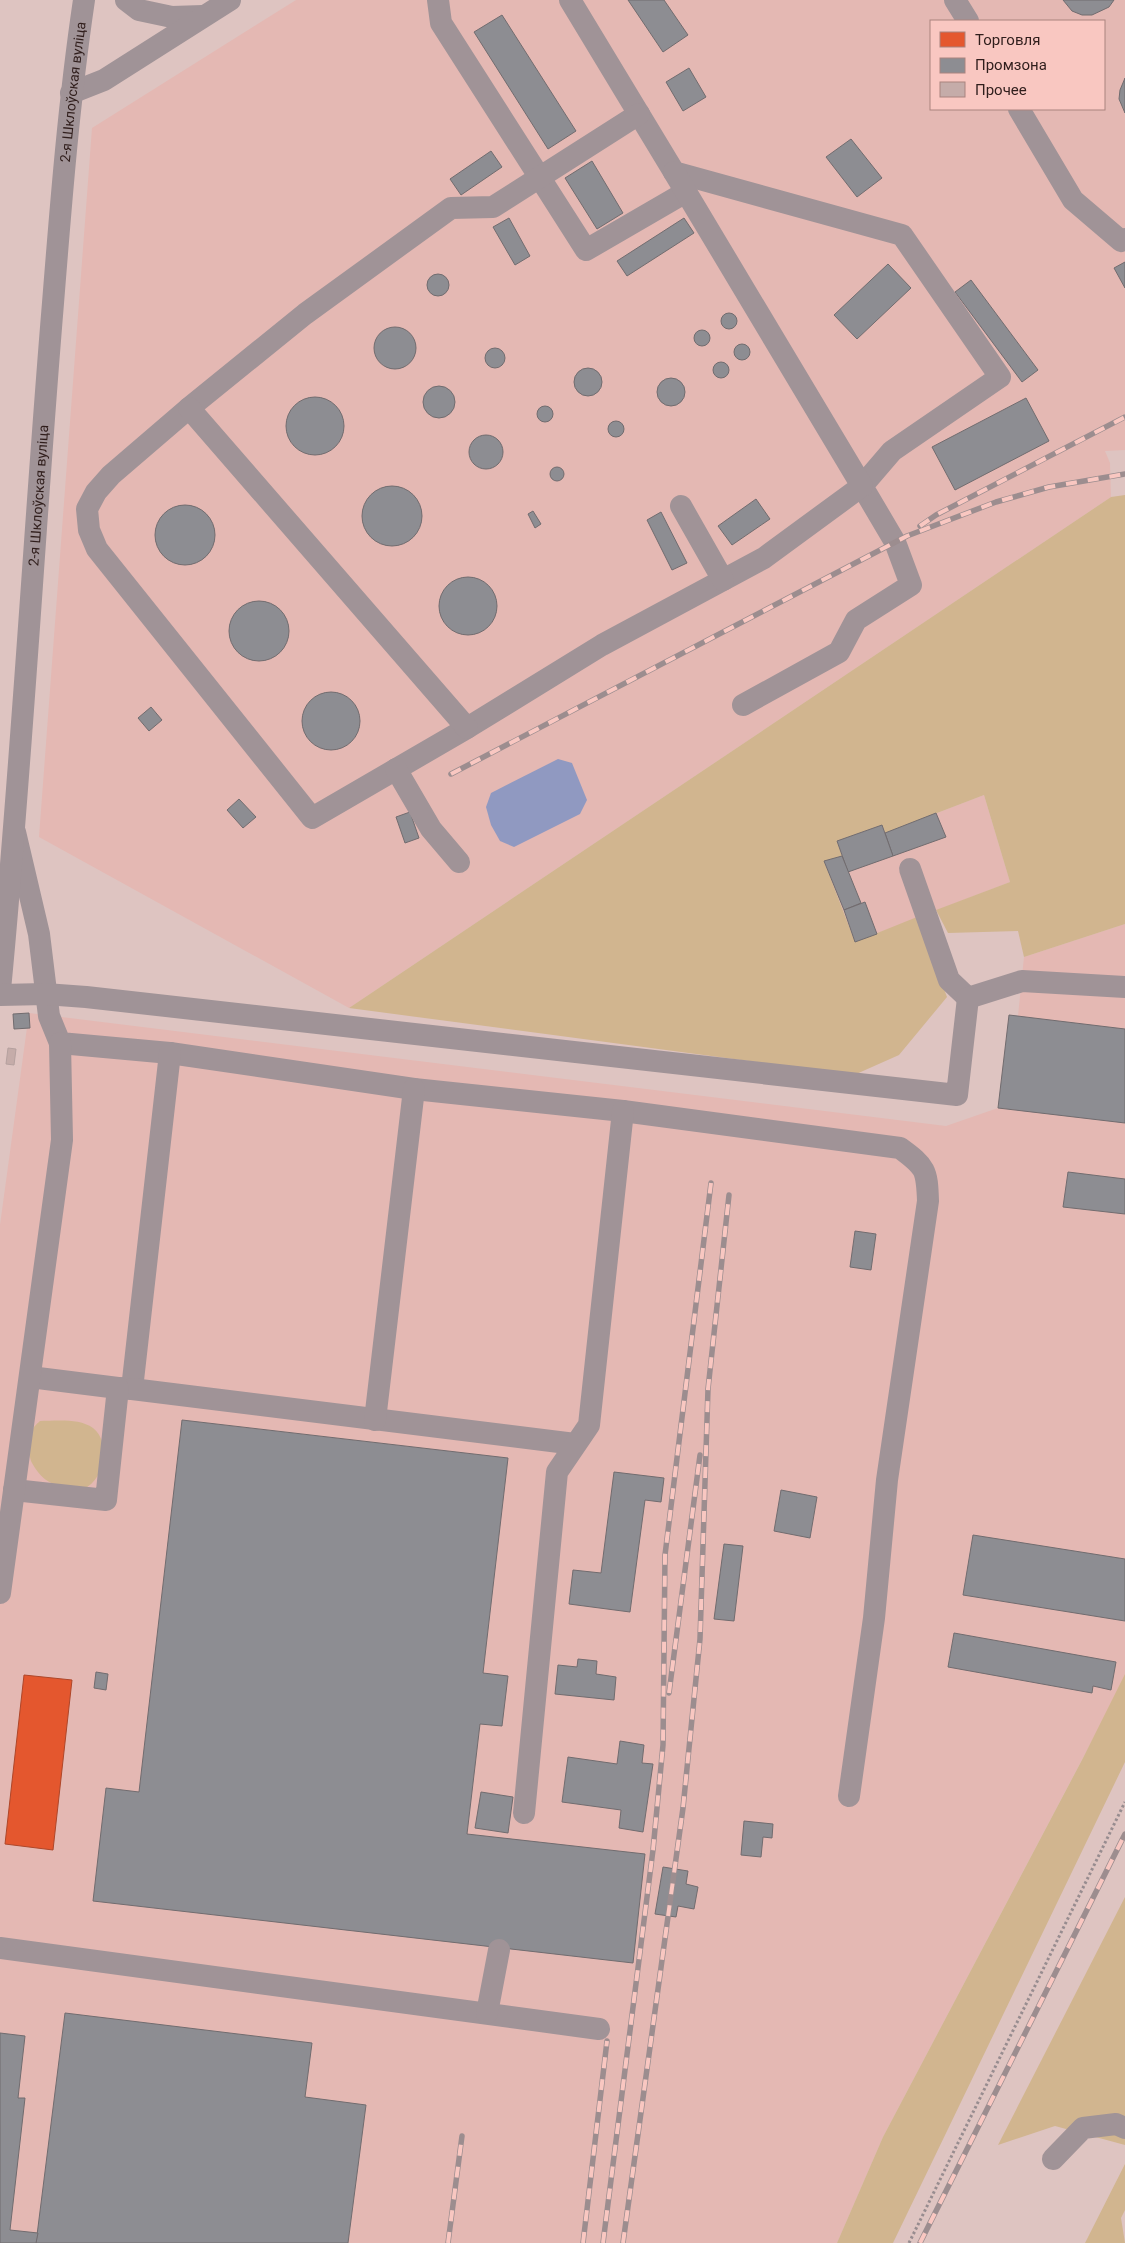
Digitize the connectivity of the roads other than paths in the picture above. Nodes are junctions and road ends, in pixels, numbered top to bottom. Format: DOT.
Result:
graph roads {
  1 [pos="84,0"];
  2 [pos="126,0"];
  3 [pos="230,0"];
  4 [pos="438,0"];
  5 [pos="570,0"];
  6 [pos="955,0"];
  7 [pos="204,16"];
  8 [pos="967,20"];
  9 [pos="71,93"];
  10 [pos="1020,110"];
  11 [pos="639,114"];
  12 [pos="674,172"];
  13 [pos="540,177"];
  14 [pos="686,192"];
  15 [pos="1125,239"];
  16 [pos="189,408"];
  17 [pos="862,486"];
  18 [pos="681,506"];
  19 [pos="723,580"];
  20 [pos="743,705"];
  21 [pos="467,728"];
  22 [pos="396,769"];
  23 [pos="15,832"];
  24 [pos="459,862"];
  25 [pos="910,869"];
  26 [pos="1125,987"];
  27 [pos="0,990"];
  28 [pos="45,994"];
  29 [pos="0,995"];
  30 [pos="968,998"];
  31 [pos="60,1043"];
  32 [pos="170,1054"];
  33 [pos="414,1089"];
  34 [pos="624,1111"];
  35 [pos="30,1377"];
  36 [pos="125,1389"];
  37 [pos="375,1420"];
  38 [pos="575,1444"];
  39 [pos="14,1490"];
  40 [pos="0,1593"];
  41 [pos="849,1796"];
  42 [pos="524,1813"];
  43 [pos="0,1948"];
  44 [pos="499,1950"];
  45 [pos="487,2013"];
  46 [pos="599,2029"];
  47 [pos="1125,2128"];
  48 [pos="1053,2159"];
  1 -- 9 [label="street, 2-я Шклоўская вуліца"];
  2 -- 7 [label="street"];
  3 -- 7 [label="street"];
  4 -- 13 [label="street"];
  5 -- 11 [label="street"];
  6 -- 8 [label="street"];
  7 -- 9 [label="street"];
  9 -- 23 [label="street, 2-я Шклоўская вуліца"];
  10 -- 15 [label="street"];
  11 -- 12 [label="street"];
  11 -- 13 [label="street"];
  12 -- 14 [label="street"];
  12 -- 17 [label="street"];
  13 -- 14 [label="street"];
  13 -- 16 [label="street"];
  14 -- 17 [label="street"];
  16 -- 21 [label="street"];
  16 -- 22 [label="street"];
  17 -- 19 [label="street"];
  17 -- 20 [label="street"];
  18 -- 19 [label="street"];
  19 -- 21 [label="street"];
  21 -- 22 [label="street"];
  22 -- 24 [label="street"];
  23 -- 27 [label="street, 2-я Шклоўская вуліца"];
  23 -- 28 [label="street"];
  25 -- 30 [label="street"];
  26 -- 30 [label="street"];
  28 -- 29 [label="street"];
  28 -- 30 [label="street"];
  28 -- 31 [label="street"];
  31 -- 32 [label="street"];
  31 -- 35 [label="street"];
  32 -- 33 [label="street"];
  32 -- 36 [label="street"];
  33 -- 34 [label="street"];
  33 -- 37 [label="street"];
  34 -- 38 [label="street"];
  34 -- 41 [label="street"];
  35 -- 36 [label="street"];
  35 -- 39 [label="street"];
  36 -- 37 [label="street"];
  36 -- 39 [label="street"];
  37 -- 38 [label="street"];
  38 -- 42 [label="street"];
  39 -- 40 [label="street"];
  43 -- 45 [label="street"];
  44 -- 45 [label="street"];
  45 -- 46 [label="street"];
  47 -- 48 [label="street"];
}
